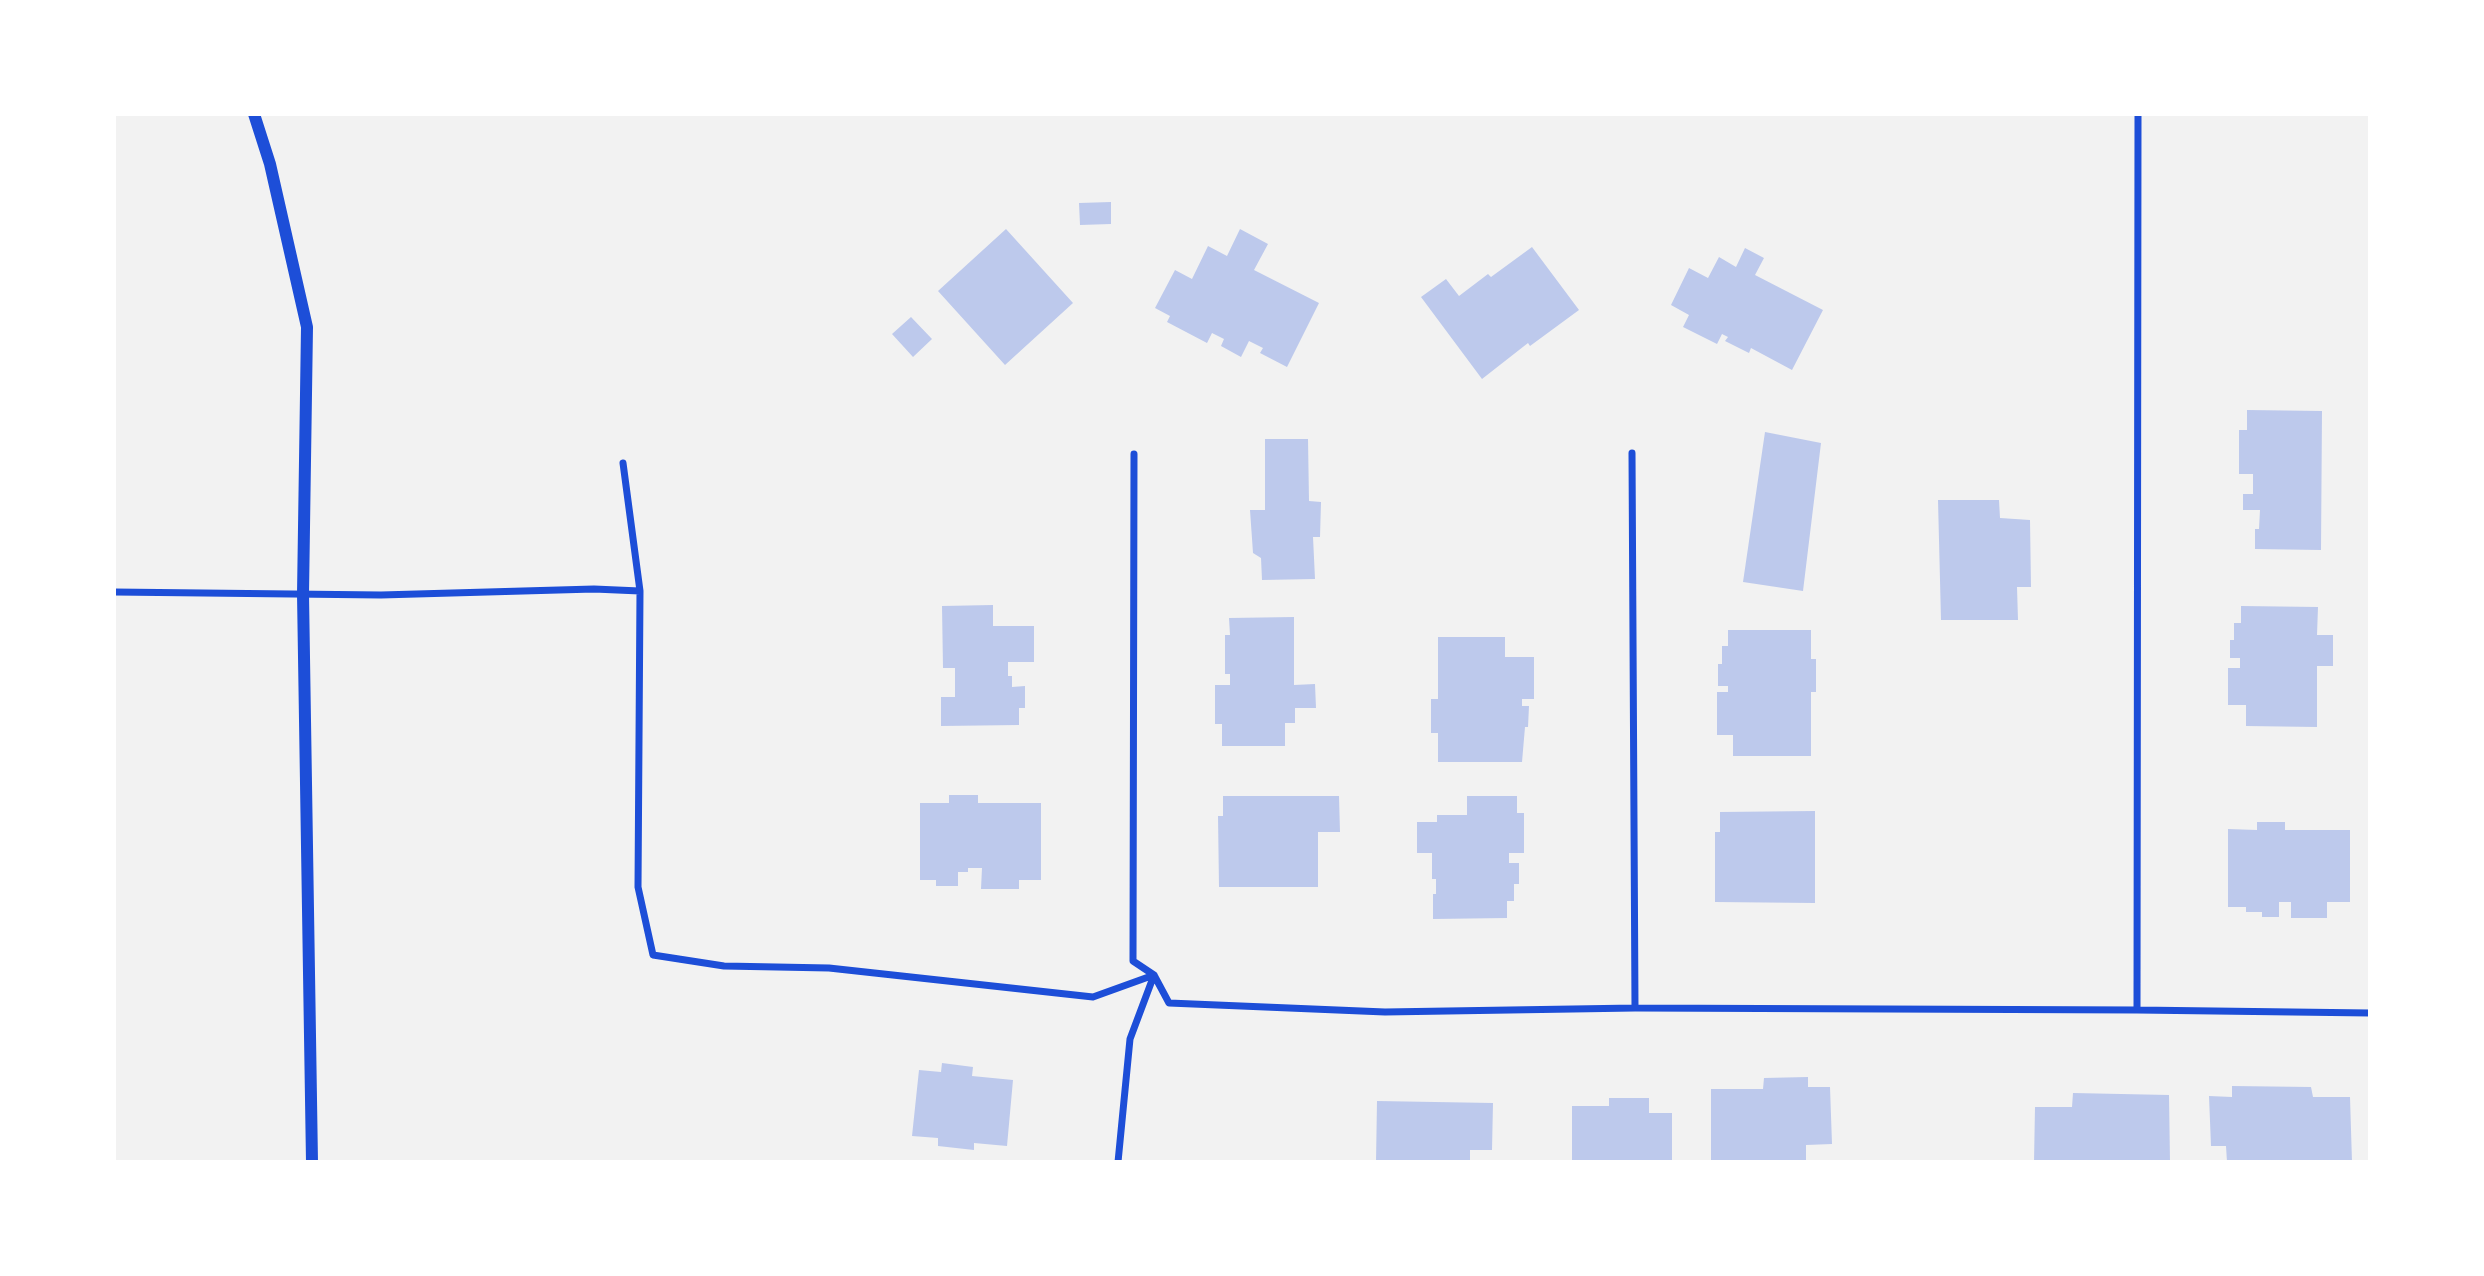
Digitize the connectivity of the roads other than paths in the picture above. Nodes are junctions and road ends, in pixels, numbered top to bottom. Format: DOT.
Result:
graph roads {
  1 [pos="254,114"];
  2 [pos="2138,114"];
  3 [pos="1632,453"];
  4 [pos="1134,454"];
  5 [pos="623,463"];
  6 [pos="640,591"];
  7 [pos="114,592"];
  8 [pos="303,594"];
  9 [pos="1154,975"];
  10 [pos="1635,1008"];
  11 [pos="2137,1010"];
  12 [pos="2370,1013"];
  13 [pos="312,1162"];
  14 [pos="1118,1162"];
  1 -- 8 [label="street"];
  2 -- 11 [label="street"];
  3 -- 10 [label="street"];
  4 -- 9 [label="street"];
  5 -- 6 [label="street"];
  6 -- 8 [label="street"];
  6 -- 9 [label="street"];
  7 -- 8 [label="street"];
  8 -- 13 [label="street"];
  9 -- 10 [label="street"];
  9 -- 14 [label="street"];
  10 -- 11 [label="street"];
  11 -- 12 [label="street"];
}
